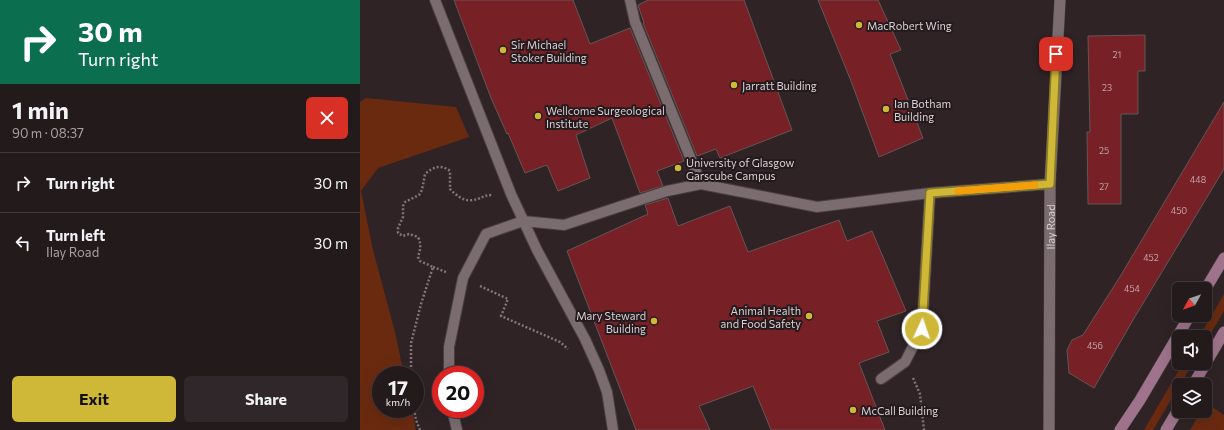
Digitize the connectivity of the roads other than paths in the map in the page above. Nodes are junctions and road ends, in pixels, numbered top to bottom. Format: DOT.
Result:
graph roads {
  1 [pos="435,0"];
  2 [pos="630,0"];
  3 [pos="1060,0"];
  4 [pos="701,184"];
  5 [pos="1050,184"];
  6 [pos="930,193"];
  7 [pos="523,221"];
  8 [pos="1224,258"];
  9 [pos="1210,282"];
  10 [pos="1186,322"];
  11 [pos="1224,332"];
  12 [pos="449,366"];
  13 [pos="1197,378"];
  14 [pos="881,379"];
  15 [pos="455,418"];
  16 [pos="1173,418"];
  17 [pos="458,430"];
  18 [pos="613,430"];
  19 [pos="1049,430"];
  20 [pos="1120,430"];
  21 [pos="1166,430"];
  1 -- 7 [label="lane"];
  2 -- 4 [label="lane"];
  3 -- 5 [label="street, Ilay Road"];
  4 -- 6 [label="lane"];
  4 -- 7 [label="lane"];
  5 -- 6 [label="lane"];
  5 -- 19 [label="street, Ilay Road"];
  6 -- 14 [label="lane"];
  7 -- 12 [label="lane"];
  7 -- 18 [label="lane"];
  8 -- 9 [label="main road"];
  10 -- 20 [label="main road"];
  11 -- 13 [label="main road"];
  15 -- 17 [label="lane"];
  16 -- 21 [label="main road"];
}
